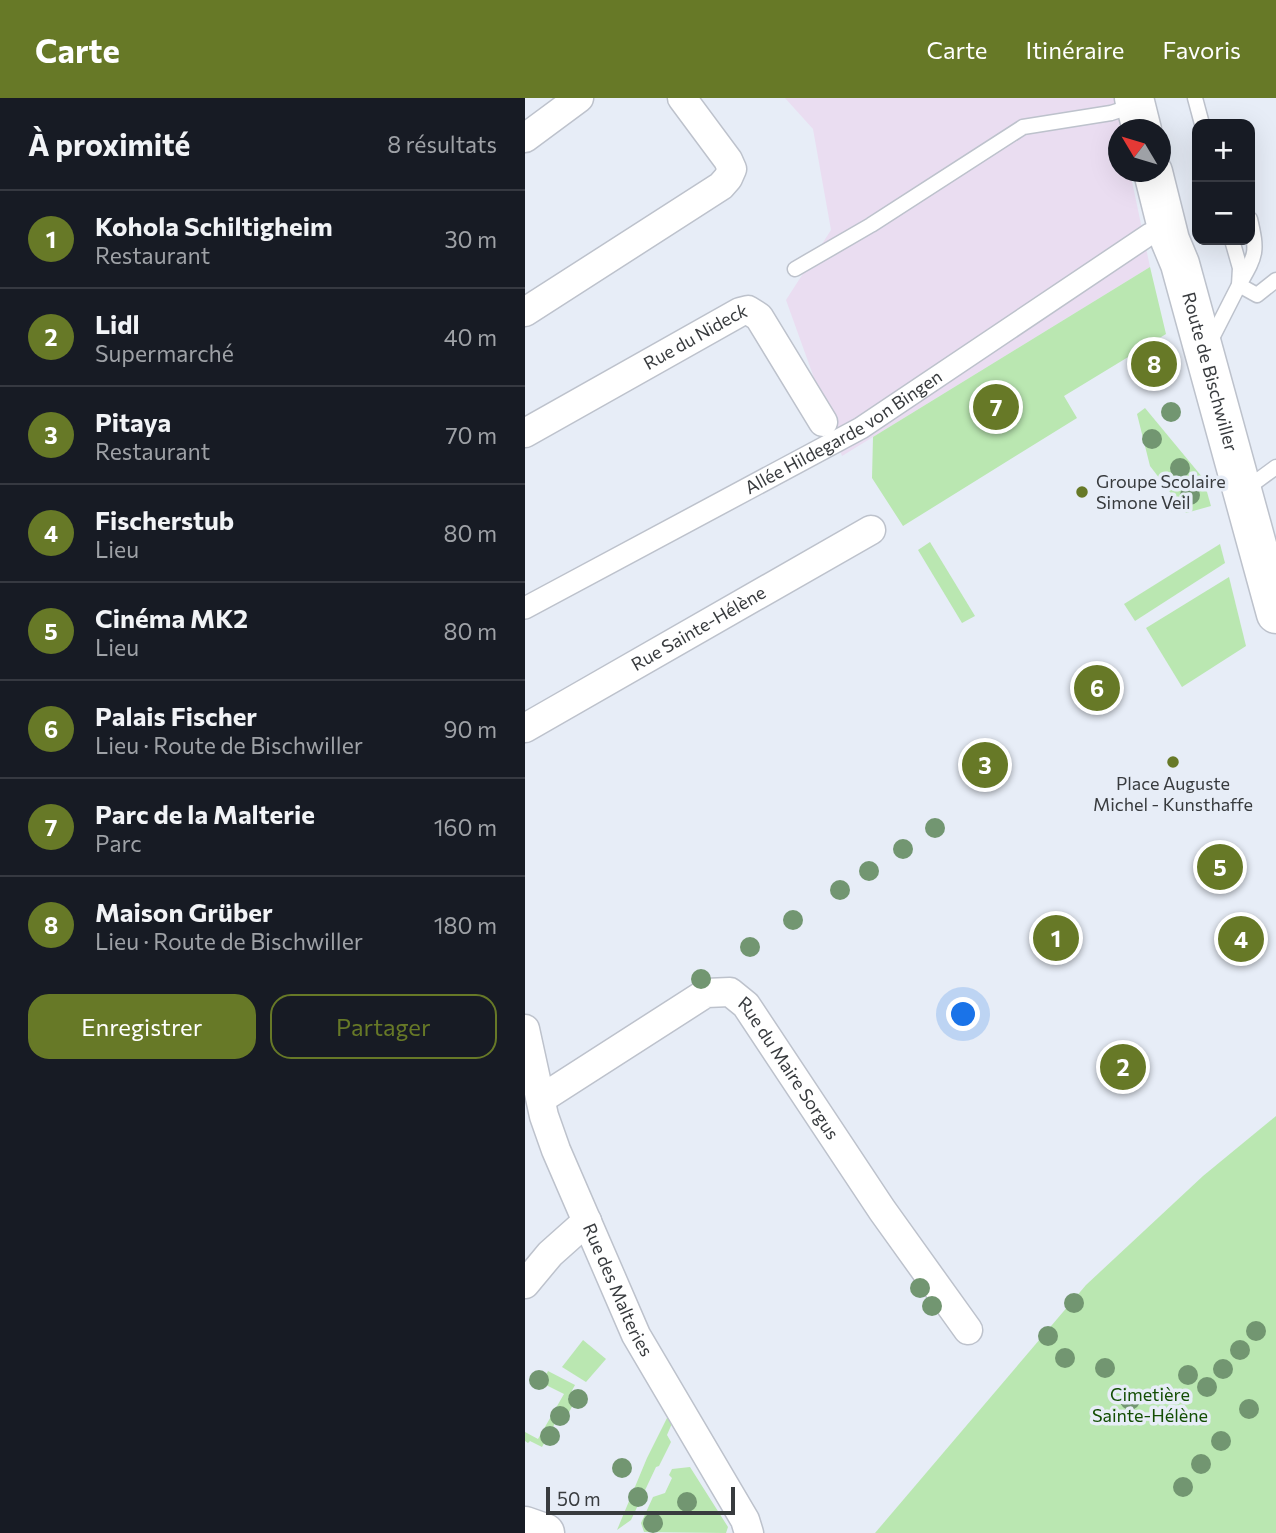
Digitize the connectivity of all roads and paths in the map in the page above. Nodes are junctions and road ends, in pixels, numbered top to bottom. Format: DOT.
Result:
graph roads {
  1 [pos="579,98"];
  2 [pos="682,98"];
  3 [pos="1195,98"];
  4 [pos="1138,111"];
  5 [pos="1201,119"];
  6 [pos="525,138"];
  7 [pos="1156,182"];
  8 [pos="1150,234"];
  9 [pos="1255,242"];
  10 [pos="1233,245"];
  11 [pos="795,269"];
  12 [pos="1276,280"];
  13 [pos="1239,285"];
  14 [pos="525,312"];
  15 [pos="1205,354"];
  16 [pos="823,422"];
  17 [pos="525,433"];
  18 [pos="1276,467"];
  19 [pos="1243,491"];
  20 [pos="871,530"];
  21 [pos="525,608"];
  22 [pos="1276,614"];
  23 [pos="525,728"];
  24 [pos="526,1039"];
  25 [pos="541,1099"];
  26 [pos="587,1221"];
  27 [pos="525,1284"];
  28 [pos="968,1331"];
  29 [pos="525,1526"];
  30 [pos="545,1533"];
  31 [pos="749,1533"];
  1 -- 6 [label="street"];
  2 -- 14 [label="street"];
  3 -- 5 [label="lane"];
  4 -- 11 [label="lane"];
  7 -- 15 [label="main road, Route de Bischwiller"];
  8 -- 21 [label="street, Allée Hildegarde von Bingen"];
  9 -- 13 [label="lane"];
  10 -- 13 [label="lane"];
  12 -- 13 [label="lane"];
  13 -- 15 [label="lane"];
  15 -- 19 [label="main road, Route de Bischwiller"];
  16 -- 17 [label="street, Rue du Nideck"];
  18 -- 19 [label="lane"];
  19 -- 22 [label="main road, Route de Bischwiller"];
  20 -- 23 [label="street, Rue Sainte-Hélène"];
  24 -- 25 [label="street, Rue des Malteries"];
  25 -- 26 [label="street, Rue des Malteries"];
  25 -- 28 [label="street, Rue du Maire Sorgus"];
  26 -- 27 [label="street"];
  26 -- 31 [label="street, Rue des Malteries"];
  29 -- 30 [label="main road"];
}
